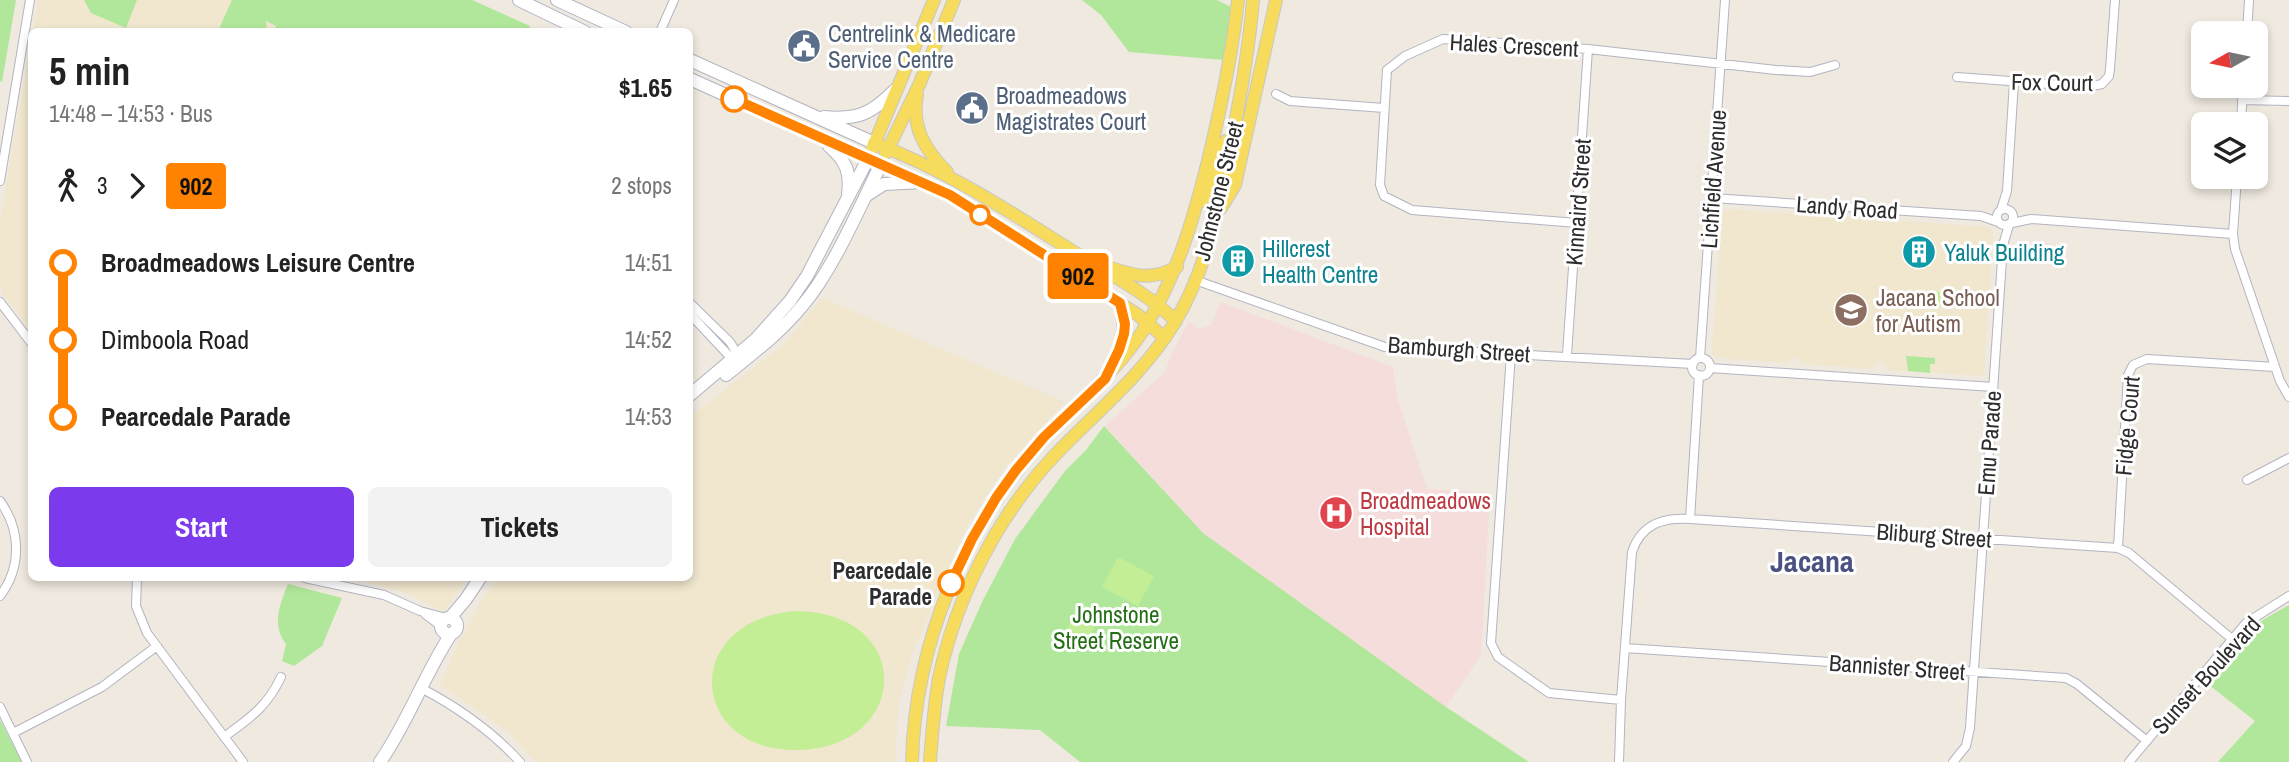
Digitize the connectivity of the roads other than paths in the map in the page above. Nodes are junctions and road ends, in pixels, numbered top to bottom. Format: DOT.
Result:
graph roads {
  1 [pos="30,0"];
  2 [pos="519,0"];
  3 [pos="557,0"];
  4 [pos="674,0"];
  5 [pos="934,0"];
  6 [pos="954,0"];
  7 [pos="1238,0"];
  8 [pos="1253,0"];
  9 [pos="1276,0"];
  10 [pos="1725,0"];
  11 [pos="2115,0"];
  12 [pos="2249,0"];
  13 [pos="2248,21"];
  14 [pos="577,28"];
  15 [pos="617,28"];
  16 [pos="662,28"];
  17 [pos="1588,49"];
  18 [pos="693,61"];
  19 [pos="1721,63"];
  20 [pos="1835,65"];
  21 [pos="1957,77"];
  22 [pos="693,80"];
  23 [pos="2014,82"];
  24 [pos="919,85"];
  25 [pos="895,90"];
  26 [pos="1276,94"];
  27 [pos="2242,100"];
  28 [pos="2289,101"];
  29 [pos="1384,108"];
  30 [pos="2242,112"];
  31 [pos="817,117"];
  32 [pos="823,140"];
  33 [pos="1231,142"];
  34 [pos="874,143"];
  35 [pos="887,148"];
  36 [pos="868,159"];
  37 [pos="881,164"];
  38 [pos="0,179"];
  39 [pos="954,179"];
  40 [pos="923,182"];
  41 [pos="2236,189"];
  42 [pos="2007,191"];
  43 [pos="865,196"];
  44 [pos="1712,198"];
  45 [pos="846,205"];
  46 [pos="1196,210"];
  47 [pos="2000,211"];
  48 [pos="2012,212"];
  49 [pos="1981,216"];
  50 [pos="2031,219"];
  51 [pos="1026,222"];
  52 [pos="1577,223"];
  53 [pos="2005,224"];
  54 [pos="1214,227"];
  55 [pos="2233,234"];
  56 [pos="1017,238"];
  57 [pos="1084,259"];
  58 [pos="1177,267"];
  59 [pos="813,279"];
  60 [pos="1195,280"];
  61 [pos="0,302"];
  62 [pos="1120,303"];
  63 [pos="1158,303"];
  64 [pos="693,306"];
  65 [pos="693,317"];
  66 [pos="1176,321"];
  67 [pos="1148,322"];
  68 [pos="1165,338"];
  69 [pos="28,339"];
  70 [pos="1511,354"];
  71 [pos="1567,355"];
  72 [pos="1700,358"];
  73 [pos="737,359"];
  74 [pos="1693,364"];
  75 [pos="2275,366"];
  76 [pos="1710,368"];
  77 [pos="1699,375"];
  78 [pos="1105,379"];
  79 [pos="1993,387"];
  80 [pos="695,391"];
  81 [pos="2289,397"];
  82 [pos="2289,457"];
  83 [pos="2246,480"];
  84 [pos="0,500"];
  85 [pos="1690,519"];
  86 [pos="1983,539"];
  87 [pos="2118,548"];
  88 [pos="136,581"];
  89 [pos="318,581"];
  90 [pos="478,581"];
  91 [pos="0,596"];
  92 [pos="2289,596"];
  93 [pos="448,625"];
  94 [pos="2232,639"];
  95 [pos="156,646"];
  96 [pos="1625,648"];
  97 [pos="925,663"];
  98 [pos="942,667"];
  99 [pos="1975,672"];
  100 [pos="281,677"];
  101 [pos="421,688"];
  102 [pos="1621,700"];
  103 [pos="0,707"];
  104 [pos="15,732"];
  105 [pos="224,737"];
  106 [pos="2147,741"];
  107 [pos="27,762"];
  108 [pos="243,762"];
  109 [pos="380,762"];
  110 [pos="520,762"];
  111 [pos="912,762"];
  112 [pos="930,762"];
  113 [pos="1619,762"];
  114 [pos="1953,762"];
  115 [pos="2129,762"];
  1 -- 38 [label="street"];
  2 -- 14 [label="street"];
  3 -- 15 [label="street"];
  4 -- 16 [label="street"];
  5 -- 25 [label="main road"];
  6 -- 24 [label="main road"];
  7 -- 46 [label="main road, Johnstone Street"];
  8 -- 33 [label="main road, Johnstone Street"];
  9 -- 54 [label="main road"];
  10 -- 19 [label="street, Lichfield Avenue"];
  11 -- 23 [label="street, Fox Court"];
  12 -- 13 [label="street"];
  17 -- 19 [label="street, Hales Crescent"];
  17 -- 29 [label="street, Hales Crescent"];
  17 -- 52 [label="street, Kinnaird Street"];
  18 -- 31 [label="street"];
  19 -- 20 [label="street, Hales Crescent"];
  19 -- 44 [label="street, Lichfield Avenue"];
  21 -- 23 [label="street, Fox Court"];
  22 -- 32 [label="street"];
  23 -- 42 [label="street"];
  24 -- 35 [label="main road"];
  24 -- 39 [label="main road"];
  25 -- 31 [label="street"];
  25 -- 34 [label="main road"];
  26 -- 29 [label="street"];
  27 -- 28 [label="street"];
  27 -- 30 [label="street"];
  29 -- 52 [label="street, Hales Crescent"];
  31 -- 34 [label="street"];
  32 -- 36 [label="street"];
  32 -- 45 [label="street"];
  33 -- 46 [label="main road"];
  33 -- 54 [label="main road, Johnstone Street"];
  34 -- 35 [label="main road"];
  34 -- 36 [label="main road"];
  35 -- 37 [label="main road"];
  35 -- 39 [label="main road"];
  36 -- 37 [label="main road"];
  36 -- 45 [label="street"];
  37 -- 40 [label="main road"];
  37 -- 43 [label="street"];
  39 -- 51 [label="main road"];
  40 -- 43 [label="street"];
  40 -- 56 [label="main road"];
  41 -- 55 [label="street"];
  42 -- 47 [label="street"];
  42 -- 48 [label="street"];
  43 -- 59 [label="street"];
  44 -- 49 [label="street, Landy Road"];
  44 -- 72 [label="street, Lichfield Avenue"];
  45 -- 59 [label="street"];
  46 -- 58 [label="main road, Johnstone Street"];
  47 -- 48 [label="street, Landy Road"];
  47 -- 49 [label="street, Landy Road"];
  47 -- 53 [label="street"];
  48 -- 50 [label="street"];
  48 -- 53 [label="street"];
  49 -- 53 [label="street, Landy Road"];
  50 -- 53 [label="street"];
  50 -- 55 [label="street"];
  51 -- 56 [label="main road"];
  51 -- 57 [label="main road"];
  52 -- 71 [label="street, Kinnaird Street"];
  53 -- 79 [label="street, Emu Parade"];
  54 -- 60 [label="main road, Johnstone Street"];
  55 -- 75 [label="street"];
  56 -- 62 [label="main road"];
  57 -- 58 [label="main road"];
  57 -- 63 [label="main road"];
  58 -- 63 [label="main road, Johnstone Street"];
  59 -- 73 [label="street"];
  60 -- 66 [label="main road, Johnstone Street"];
  60 -- 70 [label="street, Bamburgh Street"];
  61 -- 69 [label="street"];
  62 -- 67 [label="main road"];
  62 -- 78 [label="main road"];
  63 -- 66 [label="main road"];
  63 -- 67 [label="main road, Johnstone Street"];
  64 -- 73 [label="street"];
  65 -- 73 [label="street"];
  66 -- 68 [label="main road, Johnstone Street"];
  67 -- 68 [label="main road"];
  67 -- 78 [label="main road, Johnstone Street"];
  68 -- 98 [label="main road, Johnstone Street"];
  70 -- 71 [label="street, Bamburgh Street"];
  70 -- 102 [label="street"];
  71 -- 74 [label="street, Bamburgh Street"];
  72 -- 74 [label="street"];
  72 -- 76 [label="street"];
  73 -- 80 [label="street"];
  74 -- 77 [label="street"];
  75 -- 81 [label="street"];
  75 -- 87 [label="street, Fidge Court"];
  76 -- 77 [label="street"];
  76 -- 79 [label="street"];
  77 -- 85 [label="street"];
  78 -- 97 [label="main road, Johnstone Street"];
  79 -- 86 [label="street, Emu Parade"];
  82 -- 83 [label="street"];
  84 -- 91 [label="street"];
  85 -- 86 [label="street, Bliburg Street"];
  85 -- 96 [label="street, Bliburg Street"];
  86 -- 87 [label="street, Bliburg Street"];
  86 -- 99 [label="street, Emu Parade"];
  87 -- 94 [label="street"];
  88 -- 95 [label="street"];
  89 -- 93 [label="street"];
  90 -- 93 [label="street"];
  92 -- 94 [label="street, Sunset Boulevard"];
  93 -- 101 [label="street"];
  94 -- 106 [label="street, Sunset Boulevard"];
  95 -- 104 [label="street"];
  95 -- 105 [label="street"];
  96 -- 99 [label="street, Bannister Street"];
  96 -- 102 [label="street"];
  97 -- 98 [label="main road"];
  97 -- 111 [label="main road, Johnstone Street"];
  98 -- 112 [label="main road, Johnstone Street"];
  99 -- 106 [label="street, Bannister Street"];
  99 -- 114 [label="street, Emu Parade"];
  100 -- 105 [label="street"];
  101 -- 109 [label="street"];
  101 -- 110 [label="street"];
  102 -- 113 [label="street"];
  103 -- 104 [label="street"];
  104 -- 107 [label="street"];
  105 -- 108 [label="street"];
  106 -- 115 [label="street, Sunset Boulevard"];
}
